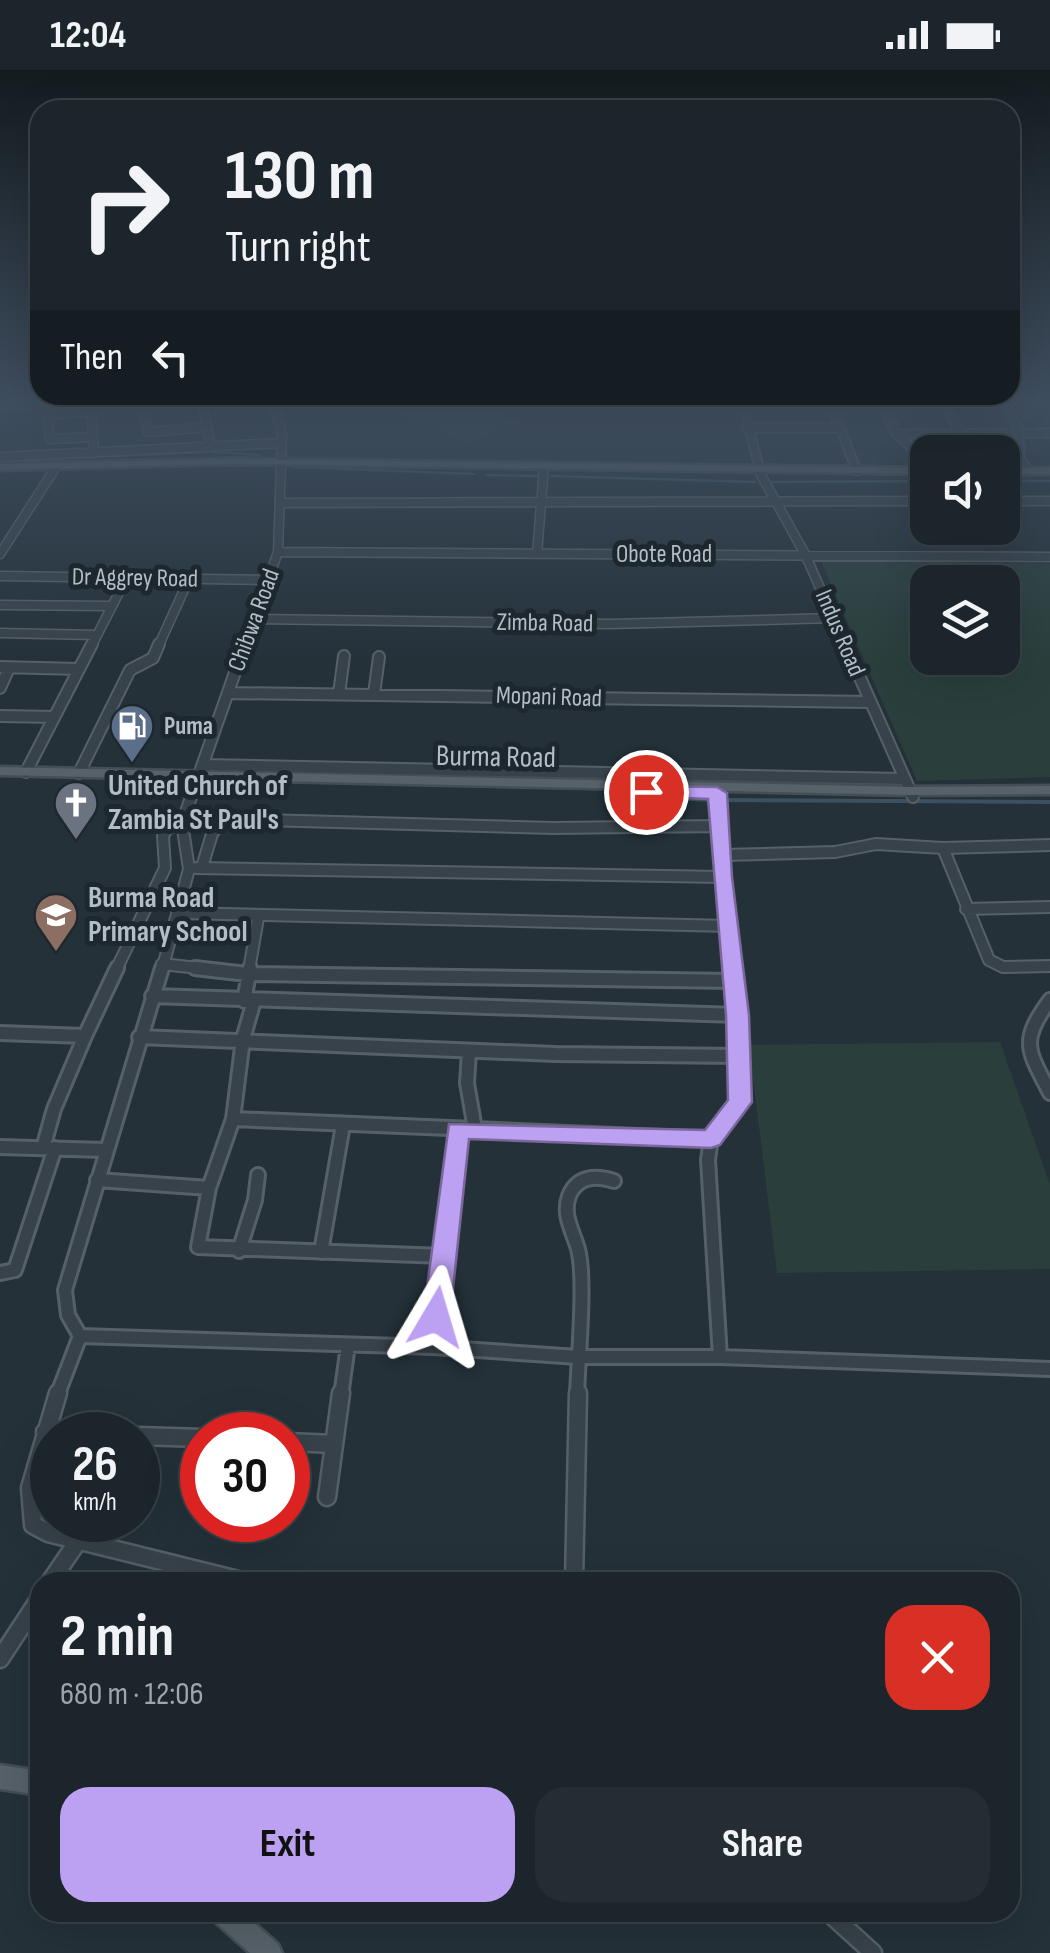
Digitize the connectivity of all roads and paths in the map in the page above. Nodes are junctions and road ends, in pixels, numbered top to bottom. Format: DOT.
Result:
graph roads {
  1 [pos="43,488"];
  2 [pos="282,488"];
  3 [pos="542,488"];
  4 [pos="769,488"];
  5 [pos="776,501"];
  6 [pos="910,501"];
  7 [pos="1020,501"];
  8 [pos="1050,501"];
  9 [pos="540,502"];
  10 [pos="282,503"];
  11 [pos="1,549"];
  12 [pos="278,552"];
  13 [pos="537,554"];
  14 [pos="806,554"];
  15 [pos="1050,557"];
  16 [pos="0,576"];
  17 [pos="127,578"];
  18 [pos="189,579"];
  19 [pos="269,580"];
  20 [pos="0,605"];
  21 [pos="111,606"];
  22 [pos="834,618"];
  23 [pos="256,619"];
  24 [pos="0,633"];
  25 [pos="96,636"];
  26 [pos="344,656"];
  27 [pos="379,656"];
  28 [pos="5,667"];
  29 [pos="79,669"];
  30 [pos="0,688"];
  31 [pos="228,693"];
  32 [pos="338,694"];
  33 [pos="374,694"];
  34 [pos="870,702"];
  35 [pos="0,716"];
  36 [pos="54,717"];
  37 [pos="26,772"];
  38 [pos="79,773"];
  39 [pos="0,774"];
  40 [pos="199,774"];
  41 [pos="909,789"];
  42 [pos="717,793"];
  43 [pos="1050,794"];
  44 [pos="220,820"];
  45 [pos="183,825"];
  46 [pos="719,826"];
  47 [pos="1050,845"];
  48 [pos="943,848"];
  49 [pos="722,855"];
  50 [pos="202,867"];
  51 [pos="189,868"];
  52 [pos="722,877"];
  53 [pos="1050,907"];
  54 [pos="966,910"];
  55 [pos="178,913"];
  56 [pos="258,918"];
  57 [pos="729,926"];
  58 [pos="162,964"];
  59 [pos="1050,966"];
  60 [pos="247,974"];
  61 [pos="734,980"];
  62 [pos="152,996"];
  63 [pos="1050,1000"];
  64 [pos="249,1001"];
  65 [pos="737,1015"];
  66 [pos="0,1033"];
  67 [pos="85,1036"];
  68 [pos="139,1037"];
  69 [pos="243,1040"];
  70 [pos="469,1051"];
  71 [pos="740,1056"];
  72 [pos="1050,1093"];
  73 [pos="233,1119"];
  74 [pos="343,1125"];
  75 [pos="475,1129"];
  76 [pos="458,1130"];
  77 [pos="711,1139"];
  78 [pos="0,1147"];
  79 [pos="49,1148"];
  80 [pos="105,1150"];
  81 [pos="258,1175"];
  82 [pos="97,1180"];
  83 [pos="614,1181"];
  84 [pos="210,1188"];
  85 [pos="239,1251"];
  86 [pos="321,1252"];
  87 [pos="444,1256"];
  88 [pos="0,1273"];
  89 [pos="80,1336"];
  90 [pos="348,1345"];
  91 [pos="433,1347"];
  92 [pos="578,1357"];
  93 [pos="720,1357"];
  94 [pos="1050,1369"];
  95 [pos="52,1412"];
  96 [pos="310,1443"];
  97 [pos="334,1444"];
  98 [pos="30,1489"];
  99 [pos="326,1497"];
  100 [pos="30,1520"];
  101 [pos="77,1542"];
  102 [pos="82,1542"];
  103 [pos="57,1572"];
  104 [pos="205,1572"];
  105 [pos="574,1572"];
  106 [pos="30,1613"];
  107 [pos="0,1659"];
  108 [pos="0,1777"];
  109 [pos="30,1782"];
  110 [pos="233,1922"];
  111 [pos="839,1922"];
  112 [pos="269,1953"];
  113 [pos="873,1953"];
  1 -- 11 [label="street"];
  2 -- 10 [label="street, Chibwa Road"];
  3 -- 9 [label="street"];
  4 -- 5 [label="street, Indus Road"];
  5 -- 6 [label="street"];
  5 -- 9 [label="street"];
  5 -- 14 [label="street, Indus Road"];
  7 -- 8 [label="street"];
  9 -- 10 [label="street"];
  9 -- 13 [label="street"];
  10 -- 12 [label="street, Chibwa Road"];
  12 -- 13 [label="street, Obote Road"];
  12 -- 19 [label="street, Chibwa Road"];
  13 -- 14 [label="street, Obote Road"];
  14 -- 15 [label="street, Obote Road"];
  14 -- 22 [label="street, Indus Road"];
  16 -- 17 [label="street, Dr Aggrey Road"];
  17 -- 18 [label="street, Dr Aggrey Road"];
  17 -- 21 [label="street"];
  18 -- 19 [label="street, Dr Aggrey Road"];
  18 -- 38 [label="street"];
  19 -- 23 [label="street, Chibwa Road"];
  20 -- 21 [label="street"];
  21 -- 25 [label="street"];
  22 -- 23 [label="street, Zimba Road"];
  22 -- 34 [label="street, Indus Road"];
  23 -- 31 [label="street, Chibwa Road"];
  24 -- 25 [label="street"];
  25 -- 29 [label="street"];
  26 -- 32 [label="street"];
  27 -- 33 [label="street"];
  28 -- 29 [label="street"];
  28 -- 30 [label="street"];
  29 -- 36 [label="street"];
  31 -- 32 [label="street, Mopani Road"];
  31 -- 40 [label="street, Chibwa Road"];
  32 -- 33 [label="street, Mopani Road"];
  33 -- 34 [label="street, Mopani Road"];
  34 -- 41 [label="street, Indus Road"];
  35 -- 36 [label="street"];
  36 -- 37 [label="street"];
  37 -- 38 [label="main road, Burma Road"];
  37 -- 39 [label="main road, Burma Road"];
  38 -- 40 [label="main road, Burma Road"];
  39 -- 40 [label="main road, Burma Road"];
  40 -- 41 [label="main road, Burma Road"];
  40 -- 42 [label="main road, Burma Road"];
  40 -- 45 [label="street, Chibwa Road"];
  41 -- 42 [label="main road, Burma Road"];
  41 -- 43 [label="main road, Burma Road"];
  42 -- 46 [label="street"];
  44 -- 45 [label="street"];
  44 -- 46 [label="street"];
  44 -- 50 [label="street"];
  45 -- 51 [label="street"];
  45 -- 67 [label="street, Chibwa Road"];
  46 -- 49 [label="street"];
  47 -- 48 [label="street"];
  48 -- 49 [label="street"];
  48 -- 54 [label="street"];
  49 -- 52 [label="street"];
  50 -- 51 [label="street"];
  50 -- 52 [label="street"];
  51 -- 55 [label="street"];
  52 -- 57 [label="street"];
  53 -- 54 [label="street"];
  54 -- 59 [label="street"];
  55 -- 56 [label="street"];
  55 -- 58 [label="street"];
  56 -- 57 [label="street"];
  56 -- 60 [label="street"];
  57 -- 61 [label="street"];
  58 -- 60 [label="street"];
  58 -- 62 [label="street"];
  60 -- 61 [label="street"];
  60 -- 64 [label="street"];
  61 -- 65 [label="street"];
  62 -- 64 [label="street"];
  62 -- 68 [label="street"];
  63 -- 72 [label="street"];
  64 -- 65 [label="street"];
  64 -- 69 [label="street"];
  65 -- 71 [label="street"];
  66 -- 67 [label="street"];
  67 -- 79 [label="street"];
  68 -- 69 [label="street"];
  68 -- 80 [label="street"];
  69 -- 70 [label="street"];
  69 -- 73 [label="street"];
  70 -- 71 [label="street"];
  70 -- 75 [label="street"];
  71 -- 77 [label="street"];
  73 -- 74 [label="street"];
  73 -- 84 [label="street"];
  74 -- 76 [label="street"];
  74 -- 86 [label="street"];
  75 -- 76 [label="street"];
  75 -- 77 [label="street"];
  76 -- 87 [label="street"];
  77 -- 93 [label="street"];
  78 -- 79 [label="street"];
  79 -- 80 [label="street"];
  79 -- 88 [label="street"];
  80 -- 82 [label="street"];
  81 -- 85 [label="street"];
  82 -- 84 [label="street"];
  82 -- 89 [label="street"];
  83 -- 92 [label="street"];
  84 -- 85 [label="street"];
  85 -- 86 [label="street"];
  86 -- 87 [label="street"];
  87 -- 91 [label="street"];
  89 -- 90 [label="street"];
  89 -- 95 [label="street"];
  90 -- 91 [label="street"];
  90 -- 97 [label="street"];
  91 -- 92 [label="street"];
  92 -- 93 [label="street"];
  92 -- 105 [label="street"];
  93 -- 94 [label="street"];
  96 -- 97 [label="street"];
  97 -- 99 [label="street"];
  98 -- 100 [label="street"];
  101 -- 103 [label="street"];
  102 -- 104 [label="street"];
  106 -- 107 [label="street"];
  108 -- 109 [label="main road"];
  110 -- 112 [label="main road"];
  111 -- 113 [label="street"];
}
